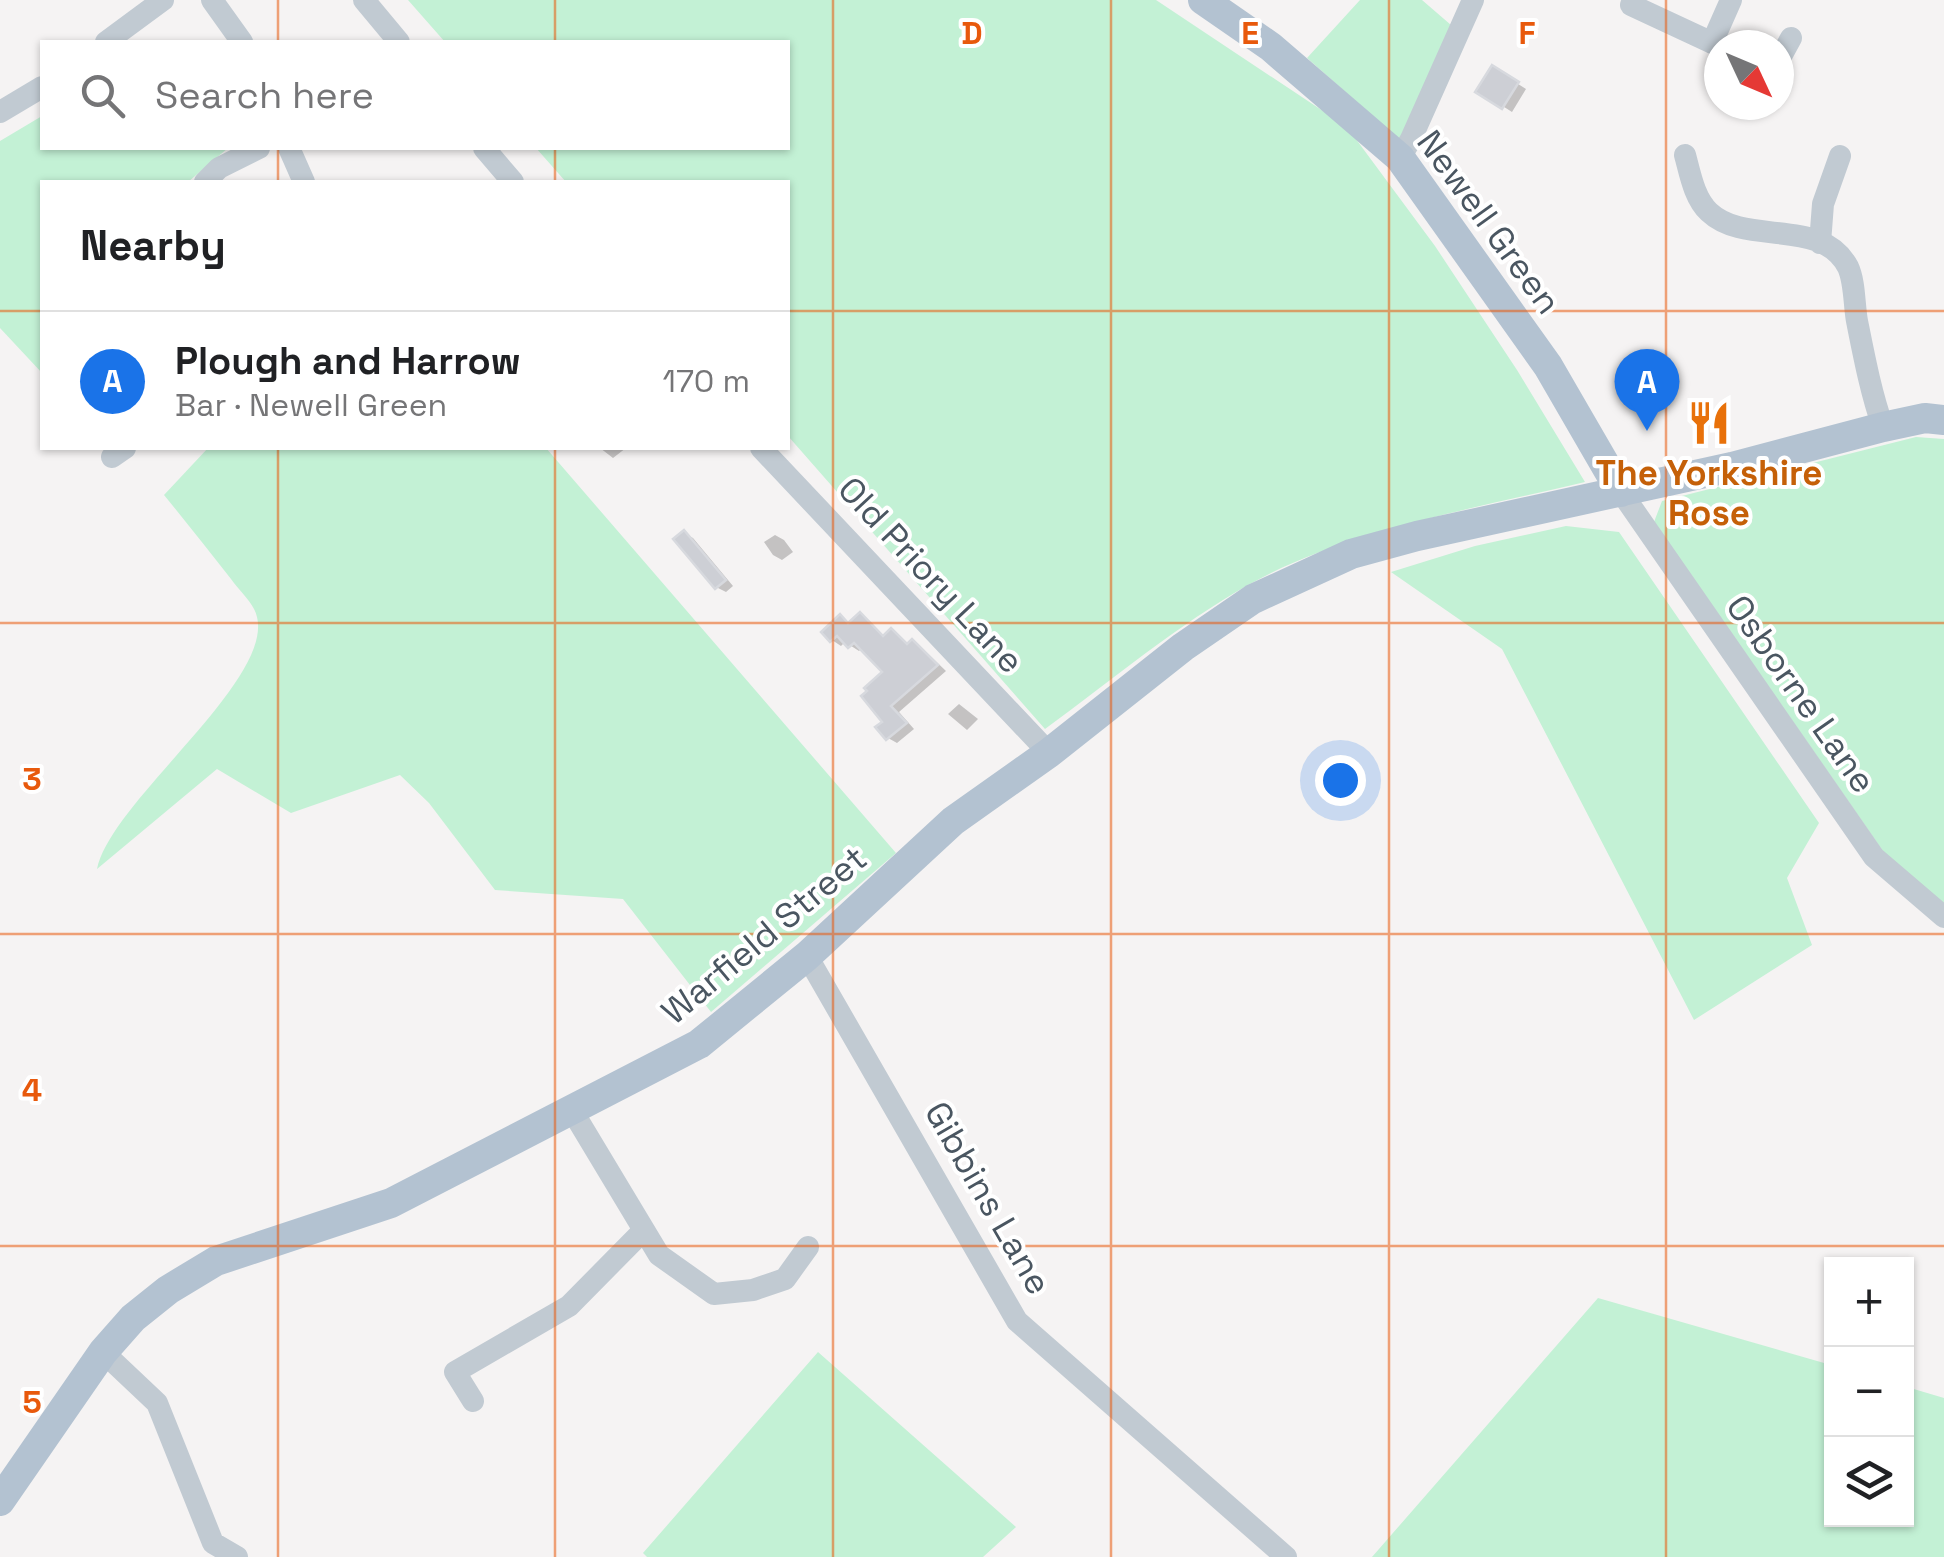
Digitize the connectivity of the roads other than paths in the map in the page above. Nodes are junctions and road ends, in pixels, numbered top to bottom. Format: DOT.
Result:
graph roads {
  1 [pos="163,0"];
  2 [pos="212,0"];
  3 [pos="364,0"];
  4 [pos="1203,0"];
  5 [pos="1473,0"];
  6 [pos="1633,0"];
  7 [pos="1731,0"];
  8 [pos="1720,30"];
  9 [pos="1704,39"];
  10 [pos="109,40"];
  11 [pos="241,40"];
  12 [pos="397,40"];
  13 [pos="40,88"];
  14 [pos="0,112"];
  15 [pos="255,150"];
  16 [pos="290,150"];
  17 [pos="486,150"];
  18 [pos="1684,155"];
  19 [pos="1840,156"];
  20 [pos="1400,158"];
  21 [pos="206,180"];
  22 [pos="303,180"];
  23 [pos="511,180"];
  24 [pos="1820,243"];
  25 [pos="1944,420"];
  26 [pos="1883,427"];
  27 [pos="763,450"];
  28 [pos="1621,492"];
  29 [pos="1050,752"];
  30 [pos="1944,916"];
  31 [pos="806,956"];
  32 [pos="573,1112"];
  33 [pos="644,1230"];
  34 [pos="808,1247"];
  35 [pos="103,1352"];
  36 [pos="473,1401"];
  37 [pos="0,1501"];
  38 [pos="237,1557"];
  39 [pos="1286,1557"];
  1 -- 10 [label="street"];
  2 -- 11 [label="street"];
  3 -- 12 [label="street"];
  4 -- 20 [label="main road, Newell Green"];
  5 -- 20 [label="street"];
  6 -- 9 [label="street"];
  7 -- 8 [label="street"];
  13 -- 14 [label="street"];
  15 -- 21 [label="street"];
  16 -- 22 [label="street"];
  17 -- 23 [label="street"];
  18 -- 24 [label="street"];
  19 -- 24 [label="street"];
  20 -- 28 [label="main road, Newell Green"];
  24 -- 26 [label="street"];
  25 -- 26 [label="main road, Warfield Street"];
  26 -- 28 [label="main road, Warfield Street"];
  27 -- 29 [label="street, Old Priory Lane"];
  28 -- 29 [label="main road, Warfield Street"];
  28 -- 30 [label="street, Osborne Lane"];
  29 -- 31 [label="main road, Warfield Street"];
  31 -- 32 [label="main road, Warfield Street"];
  31 -- 39 [label="street, Gibbins Lane"];
  32 -- 33 [label="street"];
  32 -- 35 [label="main road, Warfield Street"];
  33 -- 34 [label="street"];
  33 -- 36 [label="street"];
  35 -- 37 [label="main road, Warfield Street"];
  35 -- 38 [label="street"];
}
